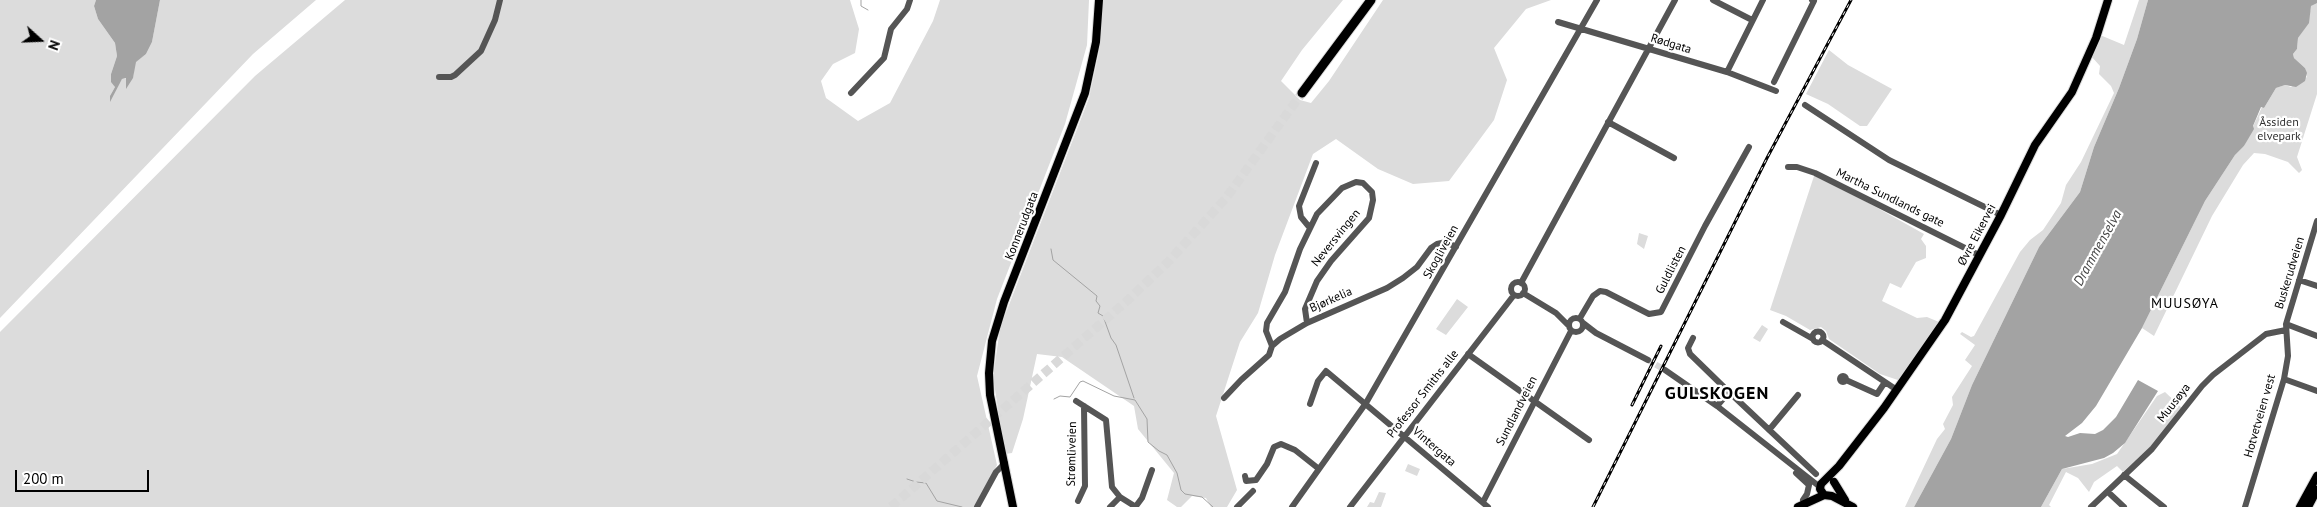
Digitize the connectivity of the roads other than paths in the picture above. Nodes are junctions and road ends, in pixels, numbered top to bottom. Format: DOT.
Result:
graph roads {
  1 [pos="500,0"];
  2 [pos="910,0"];
  3 [pos="1099,0"];
  4 [pos="1371,0"];
  5 [pos="1597,0"];
  6 [pos="1675,0"];
  7 [pos="1713,0"];
  8 [pos="1763,0"];
  9 [pos="1812,0"];
  10 [pos="2108,0"];
  11 [pos="1752,20"];
  12 [pos="1558,22"];
  13 [pos="1580,29"];
  14 [pos="1648,49"];
  15 [pos="1727,72"];
  16 [pos="439,77"];
  17 [pos="1774,82"];
  18 [pos="1776,91"];
  19 [pos="851,93"];
  20 [pos="1302,93"];
  21 [pos="1804,105"];
  22 [pos="1608,122"];
  23 [pos="1749,147"];
  24 [pos="1674,158"];
  25 [pos="1316,163"];
  26 [pos="1788,167"];
  27 [pos="2001,215"];
  28 [pos="2317,221"];
  29 [pos="1310,228"];
  30 [pos="1456,247"];
  31 [pos="1980,255"];
  32 [pos="2298,280"];
  33 [pos="1521,283"];
  34 [pos="2317,286"];
  35 [pos="1523,293"];
  36 [pos="1514,295"];
  37 [pos="1556,314"];
  38 [pos="1579,320"];
  39 [pos="1784,322"];
  40 [pos="1308,323"];
  41 [pos="2286,327"];
  42 [pos="1570,328"];
  43 [pos="1580,331"];
  44 [pos="1596,333"];
  45 [pos="2317,336"];
  46 [pos="1693,338"];
  47 [pos="1272,346"];
  48 [pos="1468,354"];
  49 [pos="1648,360"];
  50 [pos="1665,370"];
  51 [pos="2284,379"];
  52 [pos="1846,380"];
  53 [pos="1885,382"];
  54 [pos="1897,390"];
  55 [pos="2317,391"];
  56 [pos="1729,392"];
  57 [pos="1798,395"];
  58 [pos="1224,398"];
  59 [pos="1076,401"];
  60 [pos="1535,401"];
  61 [pos="1366,403"];
  62 [pos="1310,404"];
  63 [pos="1084,406"];
  64 [pos="1717,406"];
  65 [pos="1769,430"];
  66 [pos="1404,436"];
  67 [pos="1589,440"];
  68 [pos="1005,463"];
  69 [pos="1790,463"];
  70 [pos="1319,469"];
  71 [pos="1152,470"];
  72 [pos="2124,475"];
  73 [pos="1246,476"];
  74 [pos="2317,476"];
  75 [pos="1814,477"];
  76 [pos="1827,487"];
  77 [pos="2317,490"];
  78 [pos="1253,491"];
  79 [pos="2108,492"];
  80 [pos="1120,497"];
  81 [pos="1078,500"];
  82 [pos="1803,500"];
  83 [pos="1486,505"];
  84 [pos="1136,506"];
  85 [pos="978,507"];
  86 [pos="1013,507"];
  87 [pos="1110,507"];
  88 [pos="1237,507"];
  89 [pos="1292,507"];
  90 [pos="1350,507"];
  91 [pos="1797,507"];
  92 [pos="1853,507"];
  93 [pos="2091,507"];
  94 [pos="2124,507"];
  95 [pos="2164,507"];
  96 [pos="2245,507"];
  97 [pos="2300,507"];
  98 [pos="2308,507"];
  1 -- 16 [label="street"];
  2 -- 19 [label="street"];
  3 -- 68 [label="main road, Konnerudgata"];
  4 -- 20 [label="highway"];
  5 -- 13 [label="street, Skogliveien"];
  6 -- 14 [label="street"];
  7 -- 11 [label="street"];
  8 -- 11 [label="street"];
  9 -- 17 [label="street"];
  10 -- 27 [label="main road, Øvre Eikervei"];
  11 -- 15 [label="street"];
  12 -- 13 [label="street, Rødgata"];
  13 -- 14 [label="street, Rødgata"];
  13 -- 30 [label="street, Skogliveien"];
  14 -- 15 [label="street, Rødgata"];
  14 -- 22 [label="street"];
  15 -- 18 [label="street, Rødgata"];
  21 -- 27 [label="street"];
  22 -- 24 [label="street"];
  22 -- 33 [label="street"];
  23 -- 38 [label="street, Guldlisten"];
  25 -- 29 [label="street"];
  26 -- 31 [label="street, Martha Sundlands gate"];
  27 -- 31 [label="main road, Øvre Eikervei"];
  28 -- 32 [label="street, Buskerudveien"];
  29 -- 40 [label="street, Neversvingen"];
  29 -- 47 [label="street, Neversvingen"];
  30 -- 40 [label="street, Bjørkelia"];
  30 -- 61 [label="street, Skogliveien"];
  31 -- 54 [label="main road, Øvre Eikervei"];
  32 -- 34 [label="street"];
  32 -- 41 [label="street, Buskerudveien"];
  33 -- 35 [label="street"];
  33 -- 36 [label="street"];
  35 -- 36 [label="street"];
  35 -- 37 [label="street"];
  36 -- 48 [label="street, Professor Smiths alle"];
  37 -- 38 [label="street"];
  37 -- 42 [label="street"];
  38 -- 42 [label="street, Sundlandveien"];
  38 -- 43 [label="street"];
  38 -- 44 [label="street"];
  39 -- 53 [label="street"];
  40 -- 47 [label="street, Bjørkelia"];
  41 -- 45 [label="street"];
  41 -- 51 [label="street, Hotvetveien vest"];
  41 -- 72 [label="street, Muusøya"];
  42 -- 43 [label="street"];
  42 -- 60 [label="street, Sundlandveien"];
  43 -- 44 [label="street"];
  44 -- 49 [label="street"];
  46 -- 56 [label="street"];
  47 -- 58 [label="street, Bjørkelia"];
  48 -- 60 [label="street"];
  48 -- 66 [label="street, Professor Smiths alle"];
  50 -- 64 [label="street"];
  51 -- 55 [label="street"];
  51 -- 96 [label="street, Hotvetveien vest"];
  52 -- 53 [label="street"];
  53 -- 54 [label="street"];
  54 -- 76 [label="main road, Øvre Eikervei"];
  56 -- 64 [label="street"];
  56 -- 65 [label="street"];
  57 -- 65 [label="street"];
  59 -- 63 [label="street, Strømliveien"];
  60 -- 67 [label="street"];
  60 -- 83 [label="street, Sundlandveien"];
  61 -- 62 [label="street, Vintergata"];
  61 -- 66 [label="street, Vintergata"];
  61 -- 70 [label="street, Skogliveien"];
  63 -- 80 [label="street, Strømliveien"];
  63 -- 81 [label="street, Strømliveien"];
  64 -- 69 [label="street"];
  65 -- 75 [label="street"];
  66 -- 83 [label="street, Vintergata"];
  66 -- 90 [label="street, Professor Smiths alle"];
  68 -- 85 [label="street"];
  68 -- 86 [label="main road, Konnerudgata"];
  69 -- 75 [label="street"];
  69 -- 82 [label="street"];
  70 -- 73 [label="street"];
  70 -- 89 [label="street, Skogliveien"];
  71 -- 84 [label="street"];
  72 -- 79 [label="street, Muusøya"];
  72 -- 95 [label="street"];
  74 -- 97 [label="main road"];
  75 -- 76 [label="street"];
  76 -- 82 [label="main road"];
  76 -- 91 [label="main road"];
  76 -- 92 [label="main road"];
  77 -- 98 [label="main road"];
  78 -- 88 [label="street"];
  79 -- 93 [label="street, Muusøya"];
  79 -- 94 [label="street"];
  80 -- 84 [label="street"];
  80 -- 87 [label="street"];
  82 -- 91 [label="main road"];
}
